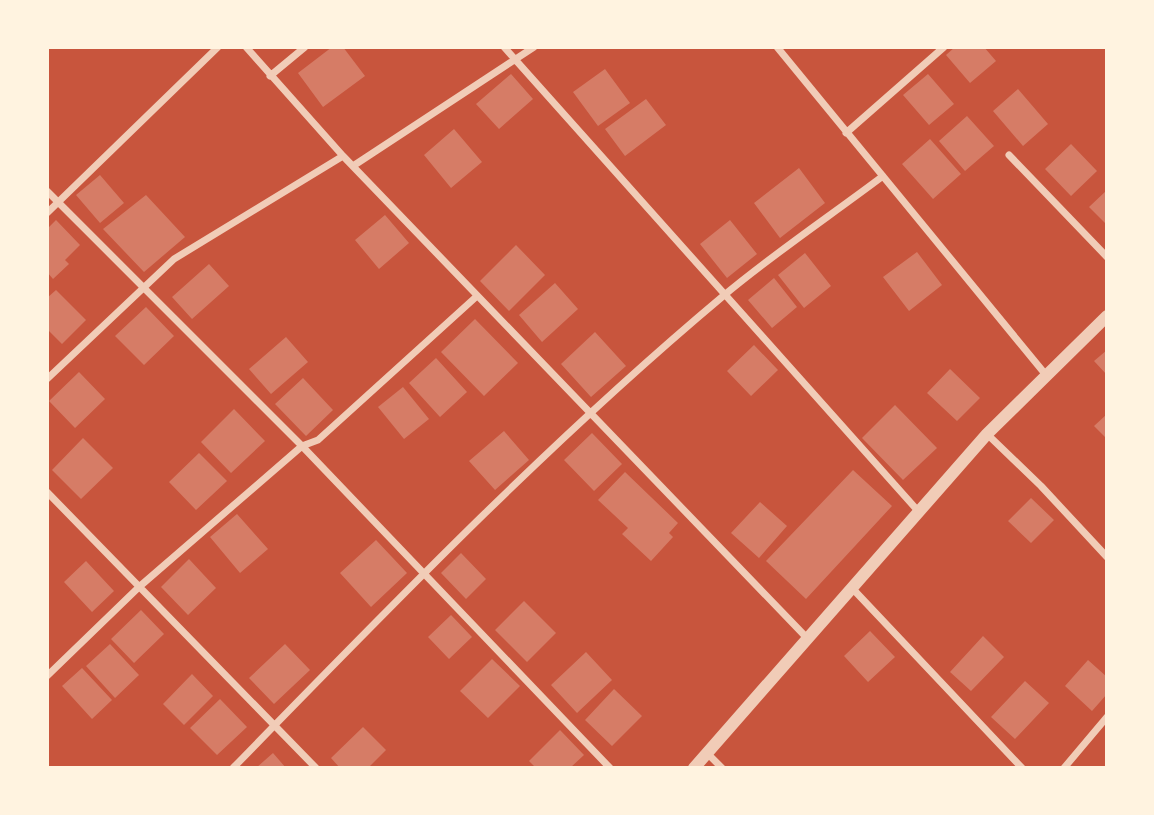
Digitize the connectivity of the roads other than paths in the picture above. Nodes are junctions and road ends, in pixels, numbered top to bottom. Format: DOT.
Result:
graph roads {
  1 [pos="218,47"];
  2 [pos="246,47"];
  3 [pos="305,47"];
  4 [pos="504,47"];
  5 [pos="534,47"];
  6 [pos="777,47"];
  7 [pos="944,47"];
  8 [pos="514,59"];
  9 [pos="270,76"];
  10 [pos="846,133"];
  11 [pos="1009,155"];
  12 [pos="343,156"];
  13 [pos="352,166"];
  14 [pos="883,176"];
  15 [pos="47,191"];
  16 [pos="59,202"];
  17 [pos="47,214"];
  18 [pos="1107,257"];
  19 [pos="141,287"];
  20 [pos="477,296"];
  21 [pos="724,296"];
  22 [pos="1107,316"];
  23 [pos="1046,375"];
  24 [pos="47,379"];
  25 [pos="590,413"];
  26 [pos="987,434"];
  27 [pos="302,446"];
  28 [pos="47,492"];
  29 [pos="919,512"];
  30 [pos="1107,557"];
  31 [pos="424,572"];
  32 [pos="139,587"];
  33 [pos="852,588"];
  34 [pos="807,638"];
  35 [pos="47,676"];
  36 [pos="1107,717"];
  37 [pos="274,726"];
  38 [pos="707,753"];
  39 [pos="233,768"];
  40 [pos="316,768"];
  41 [pos="610,768"];
  42 [pos="694,768"];
  43 [pos="722,768"];
  44 [pos="1022,768"];
  45 [pos="1064,768"];
  1 -- 16 [label="street"];
  2 -- 9 [label="street"];
  3 -- 9 [label="street"];
  4 -- 8 [label="street"];
  5 -- 8 [label="street"];
  6 -- 10 [label="street"];
  7 -- 10 [label="street"];
  8 -- 13 [label="street"];
  8 -- 21 [label="street"];
  9 -- 12 [label="street"];
  10 -- 14 [label="street"];
  11 -- 18 [label="street"];
  12 -- 13 [label="street"];
  12 -- 19 [label="street"];
  13 -- 20 [label="street"];
  14 -- 21 [label="street"];
  14 -- 23 [label="street"];
  15 -- 16 [label="street"];
  16 -- 17 [label="street"];
  16 -- 19 [label="street"];
  19 -- 24 [label="street"];
  19 -- 27 [label="street"];
  20 -- 25 [label="street"];
  20 -- 27 [label="street"];
  21 -- 25 [label="street"];
  21 -- 29 [label="street"];
  22 -- 23 [label="street"];
  23 -- 26 [label="street"];
  25 -- 31 [label="street"];
  25 -- 34 [label="street"];
  26 -- 29 [label="street"];
  26 -- 30 [label="street"];
  27 -- 31 [label="street"];
  27 -- 32 [label="street"];
  28 -- 32 [label="street"];
  29 -- 33 [label="street"];
  31 -- 37 [label="street"];
  31 -- 41 [label="street"];
  32 -- 35 [label="street"];
  32 -- 37 [label="street"];
  33 -- 34 [label="street"];
  33 -- 44 [label="street"];
  34 -- 38 [label="street"];
  36 -- 45 [label="street"];
  37 -- 39 [label="street"];
  37 -- 40 [label="street"];
  38 -- 42 [label="street"];
  38 -- 43 [label="street"];
}
